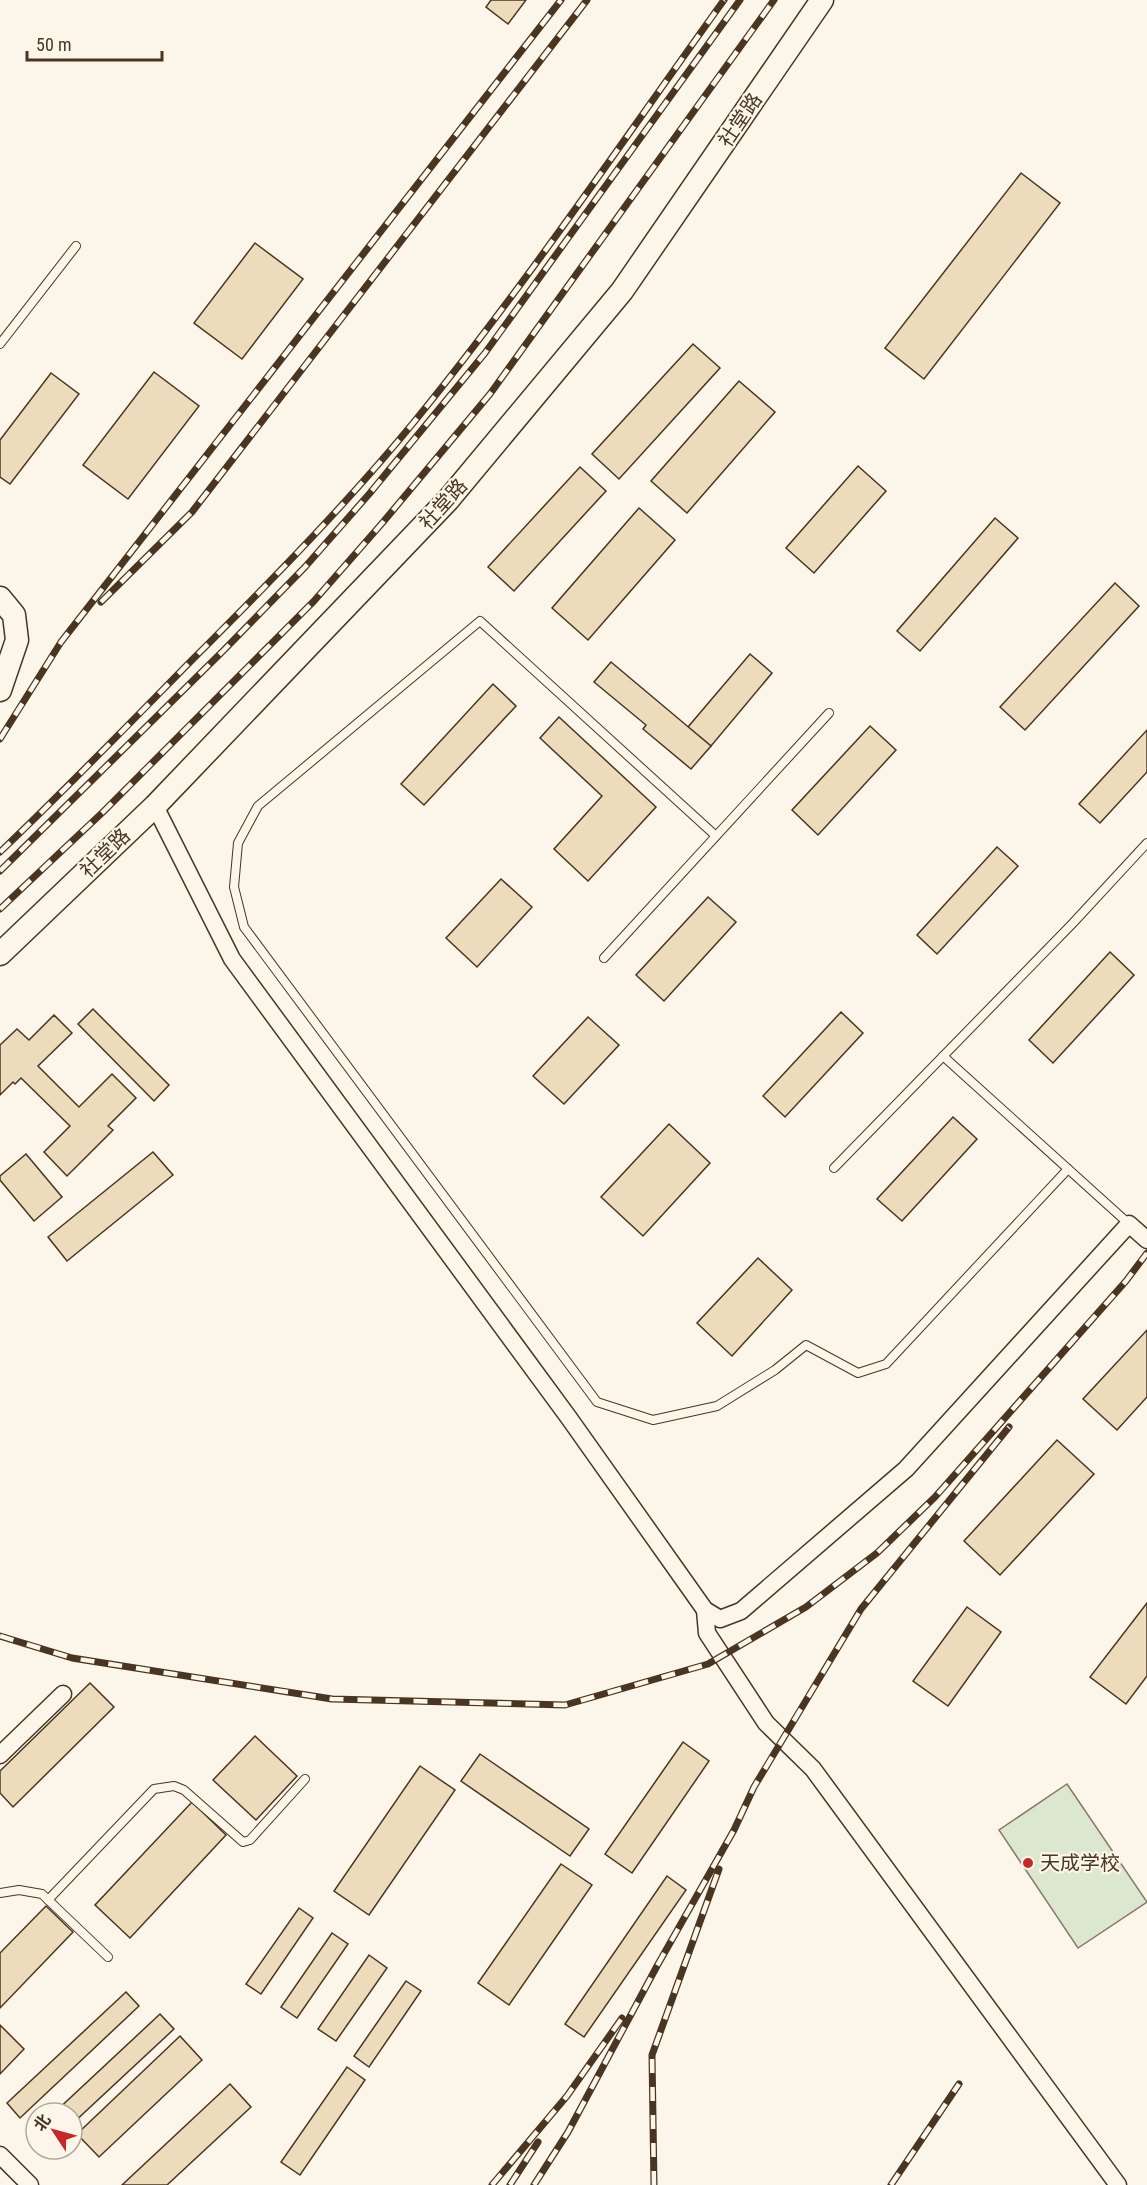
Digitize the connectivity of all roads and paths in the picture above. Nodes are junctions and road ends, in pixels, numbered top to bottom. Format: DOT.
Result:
graph roads {
  1 [pos="822,0"];
  2 [pos="76,246"];
  3 [pos="0,344"];
  4 [pos="0,598"];
  5 [pos="0,690"];
  6 [pos="829,713"];
  7 [pos="155,806"];
  8 [pos="716,836"];
  9 [pos="1147,843"];
  10 [pos="0,954"];
  11 [pos="604,958"];
  12 [pos="943,1056"];
  13 [pos="834,1168"];
  14 [pos="1068,1169"];
  15 [pos="1129,1224"];
  16 [pos="1147,1240"];
  17 [pos="705,1610"];
  18 [pos="63,1694"];
  19 [pos="0,1755"];
  20 [pos="305,1779"];
  21 [pos="0,1893"];
  22 [pos="48,1900"];
  23 [pos="108,1957"];
  24 [pos="0,2155"];
  25 [pos="30,2185"];
  26 [pos="1118,2185"];
  1 -- 7 [label="street, 社堂路"];
  2 -- 3 [label="lane"];
  4 -- 5 [label="street"];
  6 -- 8 [label="lane"];
  7 -- 10 [label="street, 社堂路"];
  7 -- 17 [label="street"];
  8 -- 11 [label="lane"];
  8 -- 14 [label="lane"];
  9 -- 12 [label="lane"];
  12 -- 13 [label="lane"];
  12 -- 14 [label="lane"];
  14 -- 15 [label="lane"];
  15 -- 16 [label="street"];
  15 -- 17 [label="street"];
  17 -- 26 [label="street"];
  18 -- 19 [label="street"];
  20 -- 22 [label="lane"];
  21 -- 22 [label="lane"];
  22 -- 23 [label="lane"];
  24 -- 25 [label="street"];
}
